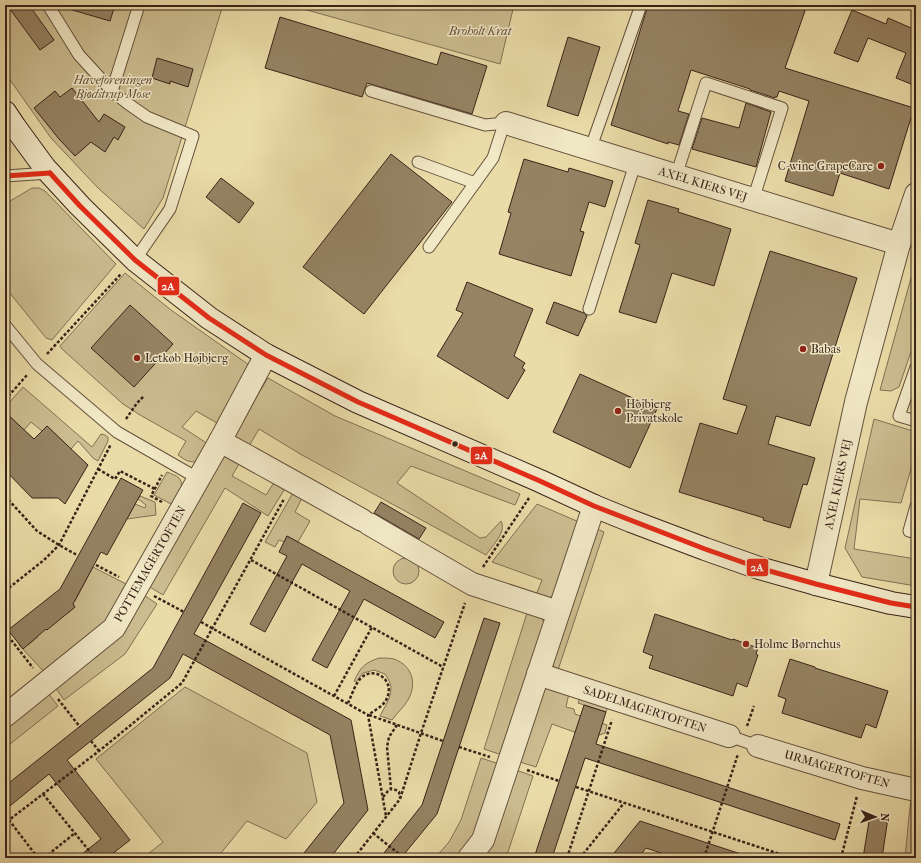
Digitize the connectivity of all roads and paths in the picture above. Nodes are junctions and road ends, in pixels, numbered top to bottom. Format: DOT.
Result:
graph roads {
  1 [pos="48,5"];
  2 [pos="139,5"];
  3 [pos="640,5"];
  4 [pos="112,91"];
  5 [pos="371,91"];
  6 [pos="5,112"];
  7 [pos="505,124"];
  8 [pos="590,150"];
  9 [pos="418,162"];
  10 [pos="635,164"];
  11 [pos="50,173"];
  12 [pos="5,176"];
  13 [pos="676,176"];
  14 [pos="476,182"];
  15 [pos="916,194"];
  16 [pos="753,200"];
  17 [pos="899,244"];
  18 [pos="429,247"];
  19 [pos="135,260"];
  20 [pos="589,309"];
  21 [pos="5,326"];
  22 [pos="266,355"];
  23 [pos="37,364"];
  24 [pos="916,367"];
  25 [pos="5,385"];
  26 [pos="11,393"];
  27 [pos="144,396"];
  28 [pos="5,400"];
  29 [pos="125,420"];
  30 [pos="916,421"];
  31 [pos="113,440"];
  32 [pos="220,441"];
  33 [pos="169,462"];
  34 [pos="98,469"];
  35 [pos="199,479"];
  36 [pos="540,481"];
  37 [pos="294,482"];
  38 [pos="155,488"];
  39 [pos="5,496"];
  40 [pos="151,496"];
  41 [pos="594,506"];
  42 [pos="916,506"];
  43 [pos="916,533"];
  44 [pos="59,545"];
  45 [pos="77,555"];
  46 [pos="250,560"];
  47 [pos="96,565"];
  48 [pos="123,579"];
  49 [pos="472,584"];
  50 [pos="816,584"];
  51 [pos="5,590"];
  52 [pos="151,594"];
  53 [pos="916,607"];
  54 [pos="184,612"];
  55 [pos="558,612"];
  56 [pos="201,622"];
  57 [pos="372,627"];
  58 [pos="212,629"];
  59 [pos="444,667"];
  60 [pos="538,674"];
  61 [pos="334,696"];
  62 [pos="619,700"];
  63 [pos="348,704"];
  64 [pos="754,706"];
  65 [pos="368,715"];
  66 [pos="5,716"];
  67 [pos="397,725"];
  68 [pos="421,733"];
  69 [pos="91,741"];
  70 [pos="444,741"];
  71 [pos="743,741"];
  72 [pos="99,751"];
  73 [pos="862,778"];
  74 [pos="576,787"];
  75 [pos="391,789"];
  76 [pos="916,790"];
  77 [pos="589,791"];
  78 [pos="43,794"];
  79 [pos="383,799"];
  80 [pos="400,799"];
  81 [pos="624,803"];
  82 [pos="386,817"];
  83 [pos="713,832"];
  84 [pos="75,833"];
  85 [pos="373,833"];
  86 [pos="38,858"];
  87 [pos="44,858"];
  88 [pos="94,858"];
  89 [pos="354,858"];
  90 [pos="404,858"];
  91 [pos="469,858"];
  92 [pos="567,858"];
  93 [pos="580,858"];
  94 [pos="704,858"];
  95 [pos="792,858"];
  96 [pos="842,858"];
  1 -- 4 [label="lane"];
  2 -- 4 [label="lane"];
  3 -- 8 [label="lane"];
  4 -- 19 [label="lane"];
  5 -- 7 [label="lane"];
  6 -- 11 [label="street"];
  7 -- 8 [label="street, AXEL KIERS VEJ"];
  7 -- 14 [label="lane"];
  8 -- 10 [label="street, AXEL KIERS VEJ"];
  9 -- 14 [label="lane"];
  10 -- 13 [label="street, AXEL KIERS VEJ"];
  10 -- 20 [label="lane"];
  11 -- 12 [label="lane"];
  11 -- 19 [label="street"];
  13 -- 16 [label="street, AXEL KIERS VEJ"];
  13 -- 16 [label="lane"];
  14 -- 18 [label="lane"];
  15 -- 17 [label="street, AXEL KIERS VEJ"];
  16 -- 17 [label="street, AXEL KIERS VEJ"];
  17 -- 50 [label="street, AXEL KIERS VEJ"];
  19 -- 22 [label="street"];
  19 -- 23 [label="path"];
  21 -- 23 [label="lane"];
  22 -- 32 [label="street, POTTEMAGERTOFTEN"];
  22 -- 36 [label="street"];
  23 -- 26 [label="path"];
  23 -- 33 [label="lane"];
  24 -- 30 [label="lane"];
  25 -- 26 [label="path"];
  26 -- 28 [label="path"];
  27 -- 29 [label="path"];
  31 -- 34 [label="path"];
  32 -- 35 [label="street, POTTEMAGERTOFTEN"];
  32 -- 37 [label="street"];
  33 -- 35 [label="lane"];
  33 -- 38 [label="path"];
  34 -- 38 [label="path"];
  34 -- 44 [label="path"];
  35 -- 66 [label="street, POTTEMAGERTOFTEN"];
  36 -- 41 [label="street"];
  36 -- 49 [label="path"];
  37 -- 46 [label="path"];
  37 -- 49 [label="street"];
  38 -- 40 [label="path"];
  39 -- 44 [label="path"];
  41 -- 50 [label="street"];
  41 -- 55 [label="street"];
  42 -- 43 [label="lane"];
  44 -- 45 [label="path"];
  44 -- 51 [label="path"];
  46 -- 57 [label="path"];
  46 -- 58 [label="path"];
  47 -- 48 [label="path"];
  49 -- 55 [label="street"];
  49 -- 59 [label="path"];
  50 -- 53 [label="street"];
  52 -- 54 [label="path"];
  55 -- 60 [label="street"];
  56 -- 58 [label="path"];
  57 -- 59 [label="path"];
  57 -- 61 [label="path"];
  58 -- 61 [label="path"];
  58 -- 72 [label="path"];
  59 -- 68 [label="path"];
  60 -- 62 [label="street, SADELMAGERTOFTEN"];
  60 -- 91 [label="street"];
  61 -- 63 [label="path"];
  62 -- 71 [label="street, SADELMAGERTOFTEN"];
  62 -- 77 [label="path"];
  63 -- 65 [label="path"];
  63 -- 65 [label="path"];
  64 -- 71 [label="path"];
  65 -- 67 [label="path"];
  65 -- 79 [label="path"];
  67 -- 68 [label="path"];
  67 -- 75 [label="path"];
  68 -- 70 [label="path"];
  68 -- 80 [label="path"];
  69 -- 72 [label="path"];
  71 -- 73 [label="street, URMAGERTOFTEN"];
  71 -- 83 [label="path"];
  72 -- 78 [label="path"];
  73 -- 76 [label="street, URMAGERTOFTEN"];
  73 -- 96 [label="path"];
  74 -- 77 [label="path"];
  75 -- 79 [label="path"];
  75 -- 80 [label="path"];
  77 -- 81 [label="path"];
  77 -- 92 [label="path"];
  78 -- 84 [label="path"];
  78 -- 86 [label="path"];
  79 -- 82 [label="path"];
  80 -- 82 [label="path"];
  81 -- 83 [label="path"];
  81 -- 93 [label="path"];
  82 -- 85 [label="path"];
  83 -- 94 [label="path"];
  83 -- 95 [label="path"];
  84 -- 87 [label="path"];
  84 -- 88 [label="path"];
  85 -- 89 [label="path"];
  85 -- 90 [label="path"];
}
